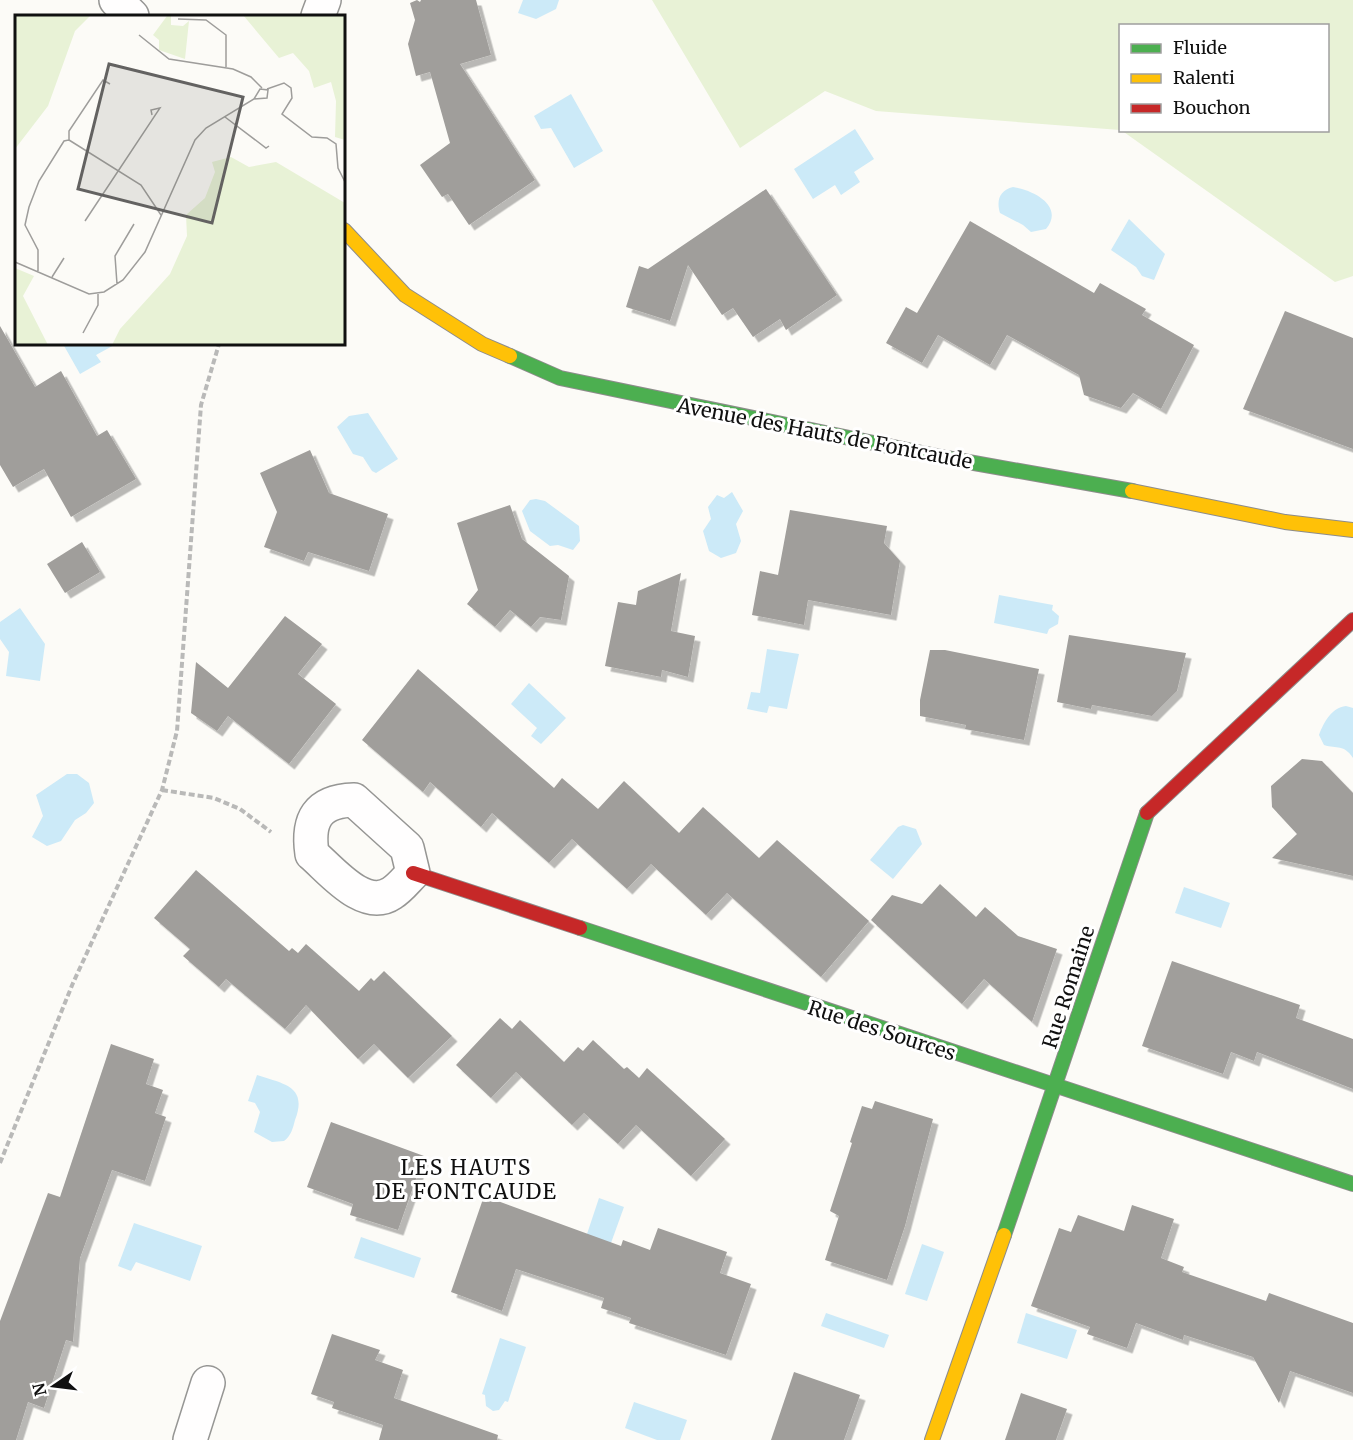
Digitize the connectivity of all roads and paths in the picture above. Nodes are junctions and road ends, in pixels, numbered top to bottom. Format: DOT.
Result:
graph roads {
  1 [pos="116,0"];
  2 [pos="324,0"];
  3 [pos="131,15"];
  4 [pos="318,15"];
  5 [pos="345,231"];
  6 [pos="219,345"];
  7 [pos="1353,530"];
  8 [pos="1353,620"];
  9 [pos="162,790"];
  10 [pos="309,832"];
  11 [pos="413,873"];
  12 [pos="1056,1087"];
  13 [pos="0,1163"];
  14 [pos="1353,1184"];
  15 [pos="208,1383"];
  16 [pos="190,1440"];
  17 [pos="932,1440"];
  1 -- 3 [label="street"];
  2 -- 4 [label="street"];
  5 -- 7 [label="street, Avenue des Hauts de Fontcaude"];
  6 -- 9 [label="path"];
  8 -- 12 [label="street, Rue Romaine"];
  9 -- 10 [label="path"];
  9 -- 13 [label="path"];
  10 -- 11 [label="street"];
  10 -- 11 [label="street"];
  11 -- 12 [label="street, Rue des Sources"];
  12 -- 14 [label="street, Rue des Sources"];
  12 -- 17 [label="street, Rue Romaine"];
  15 -- 16 [label="street"];
}
